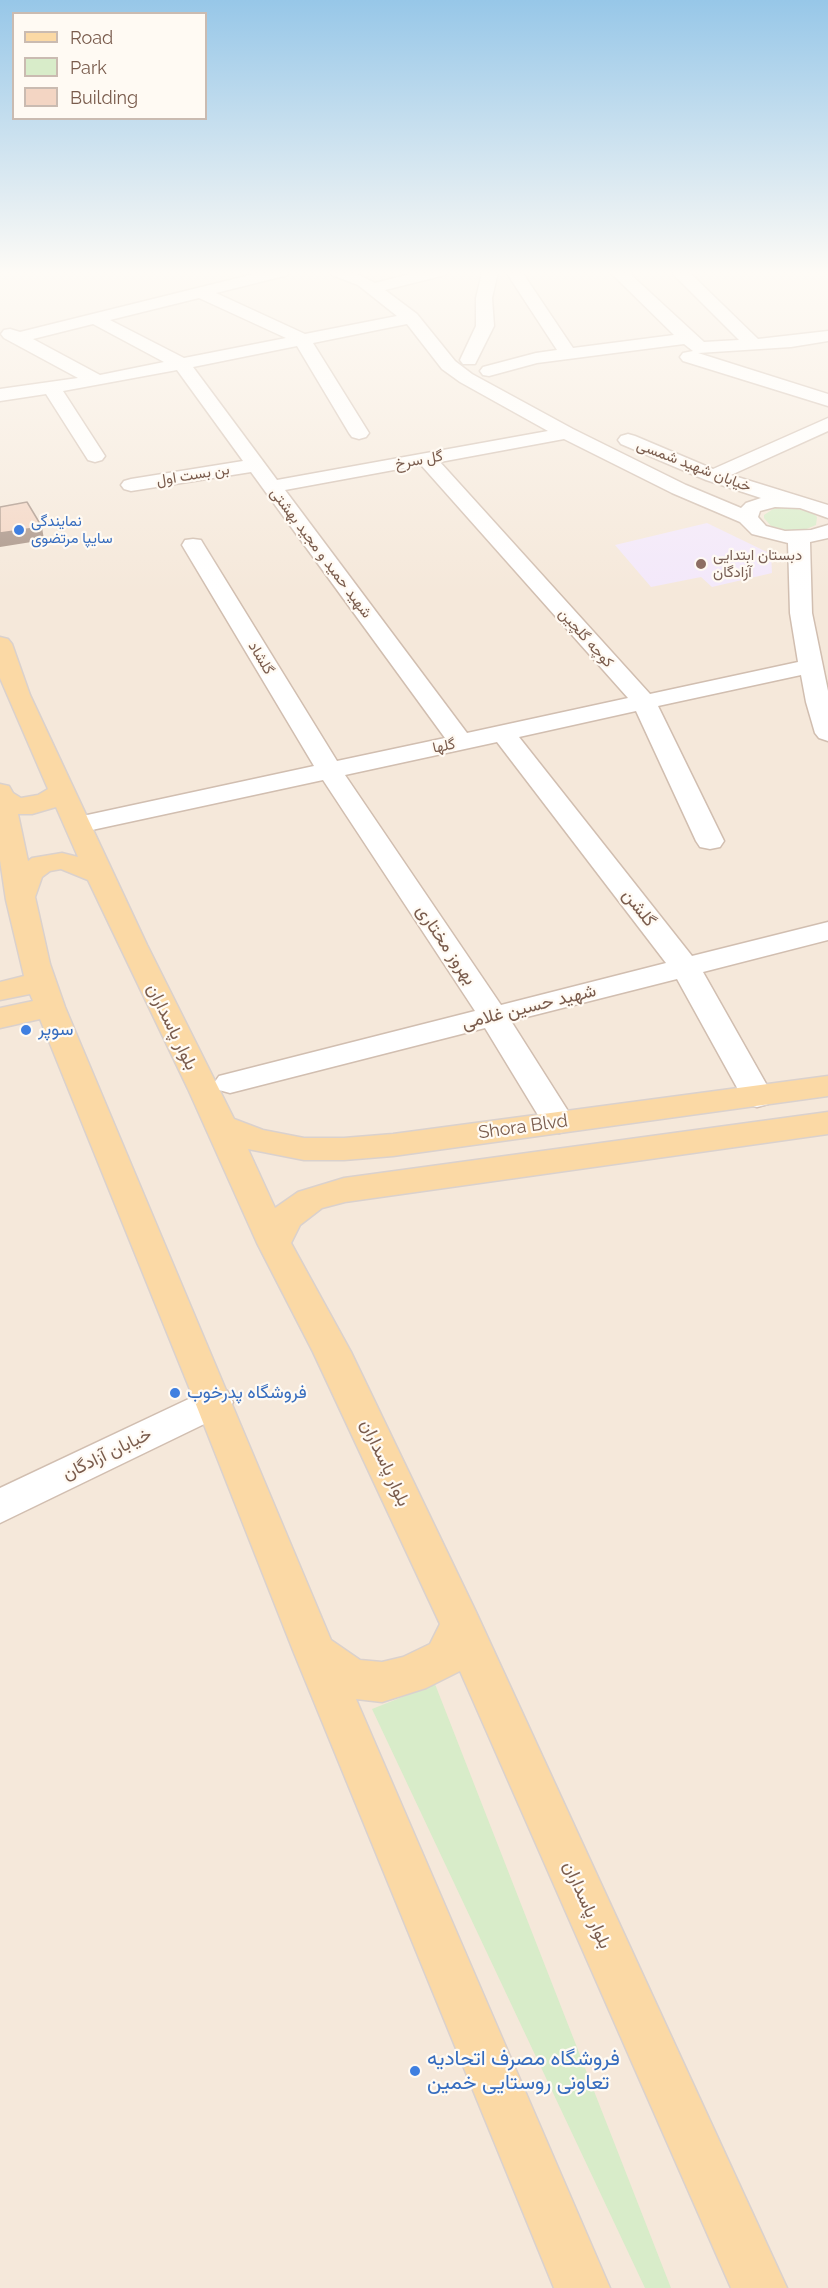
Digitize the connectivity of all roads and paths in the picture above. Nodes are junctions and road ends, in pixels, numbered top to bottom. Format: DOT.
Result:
graph roads {
  1 [pos="93,379"];
  2 [pos="108,379"];
  3 [pos="192,379"];
  4 [pos="326,379"];
  5 [pos="467,379"];
  6 [pos="505,379"];
  7 [pos="759,379"];
  8 [pos="97,381"];
  9 [pos="52,388"];
  10 [pos="0,395"];
  11 [pos="828,400"];
  12 [pos="547,401"];
  13 [pos="824,429"];
  14 [pos="609,431"];
  15 [pos="359,433"];
  16 [pos="566,433"];
  17 [pos="95,456"];
  18 [pos="426,459"];
  19 [pos="255,465"];
  20 [pos="713,476"];
  21 [pos="131,485"];
  22 [pos="272,486"];
  23 [pos="788,500"];
  24 [pos="828,512"];
  25 [pos="747,518"];
  26 [pos="828,531"];
  27 [pos="799,538"];
  28 [pos="193,545"];
  29 [pos="817,634"];
  30 [pos="0,644"];
  31 [pos="811,666"];
  32 [pos="644,702"];
  33 [pos="503,733"];
  34 [pos="828,733"];
  35 [pos="461,742"];
  36 [pos="330,771"];
  37 [pos="0,795"];
  38 [pos="70,808"];
  39 [pos="710,841"];
  40 [pos="100,875"];
  41 [pos="13,885"];
  42 [pos="828,931"];
  43 [pos="685,967"];
  44 [pos="0,991"];
  45 [pos="46,994"];
  46 [pos="493,1016"];
  47 [pos="0,1018"];
  48 [pos="230,1083"];
  49 [pos="828,1086"];
  50 [pos="758,1096"];
  51 [pos="559,1122"];
  52 [pos="828,1122"];
  53 [pos="220,1126"];
  54 [pos="393,1145"];
  55 [pos="397,1181"];
  56 [pos="274,1243"];
  57 [pos="214,1402"];
  58 [pos="0,1506"];
  59 [pos="461,1625"];
  60 [pos="315,1653"];
  61 [pos="582,2288"];
  62 [pos="759,2288"];
  1 -- 8 [label="street"];
  2 -- 8 [label="street"];
  3 -- 19 [label="street, شهید حمید و مجید بهشتی"];
  4 -- 15 [label="street"];
  5 -- 16 [label="street, خیابان شهید شمسی"];
  6 -- 12 [label="street"];
  7 -- 11 [label="street"];
  8 -- 9 [label="street"];
  9 -- 10 [label="street"];
  9 -- 17 [label="street"];
  13 -- 20 [label="street"];
  14 -- 20 [label="street, خیابان شهید شمسی"];
  16 -- 18 [label="street, گل سرخ"];
  16 -- 25 [label="street, خیابان شهید شمسی"];
  18 -- 22 [label="street, گل سرخ"];
  18 -- 32 [label="street, کوچه گلچین"];
  19 -- 21 [label="street, بن بست اول"];
  19 -- 22 [label="street, شهید حمید و مجید بهشتی"];
  20 -- 23 [label="street, خیابان شهید شمسی"];
  22 -- 35 [label="street, شهید حمید و مجید بهشتی"];
  23 -- 24 [label="street"];
  23 -- 25 [label="street"];
  25 -- 27 [label="street, خیابان شهید شمسی"];
  26 -- 27 [label="street"];
  27 -- 29 [label="street"];
  28 -- 36 [label="street, گلشاد"];
  29 -- 31 [label="street"];
  30 -- 38 [label="main road, بلوار پاسداران"];
  31 -- 32 [label="street, گلها"];
  31 -- 34 [label="street"];
  32 -- 33 [label="street, گلها"];
  32 -- 39 [label="street, کوچه گلچین"];
  33 -- 35 [label="street, گلها"];
  33 -- 43 [label="street, گلشن"];
  35 -- 36 [label="street, گلها"];
  36 -- 38 [label="street, گلها"];
  36 -- 46 [label="street, بهروز مختاری"];
  37 -- 38 [label="main road"];
  37 -- 41 [label="main road"];
  38 -- 40 [label="main road, بلوار پاسداران"];
  40 -- 41 [label="main road"];
  40 -- 53 [label="main road, بلوار پاسداران"];
  41 -- 45 [label="main road"];
  42 -- 43 [label="street, شهید حسین غلامی"];
  43 -- 46 [label="street, شهید حسین غلامی"];
  43 -- 50 [label="street, گلشن"];
  44 -- 45 [label="main road"];
  45 -- 47 [label="main road"];
  45 -- 57 [label="main road"];
  46 -- 48 [label="street, شهید حسین غلامی"];
  46 -- 51 [label="street, بهروز مختاری"];
  49 -- 50 [label="main road, Shora Blvd"];
  50 -- 51 [label="main road, Shora Blvd"];
  51 -- 54 [label="main road, Shora Blvd"];
  52 -- 55 [label="main road, Shora Blvd"];
  53 -- 54 [label="main road, Shora Blvd"];
  53 -- 56 [label="main road, بلوار پاسداران"];
  54 -- 55 [label="main road"];
  55 -- 56 [label="main road, Shora Blvd"];
  56 -- 59 [label="main road, بلوار پاسداران"];
  57 -- 58 [label="street, خیابان آزادگان"];
  57 -- 60 [label="main road"];
  59 -- 60 [label="main road"];
  59 -- 62 [label="main road, بلوار پاسداران"];
  60 -- 61 [label="main road"];
}
